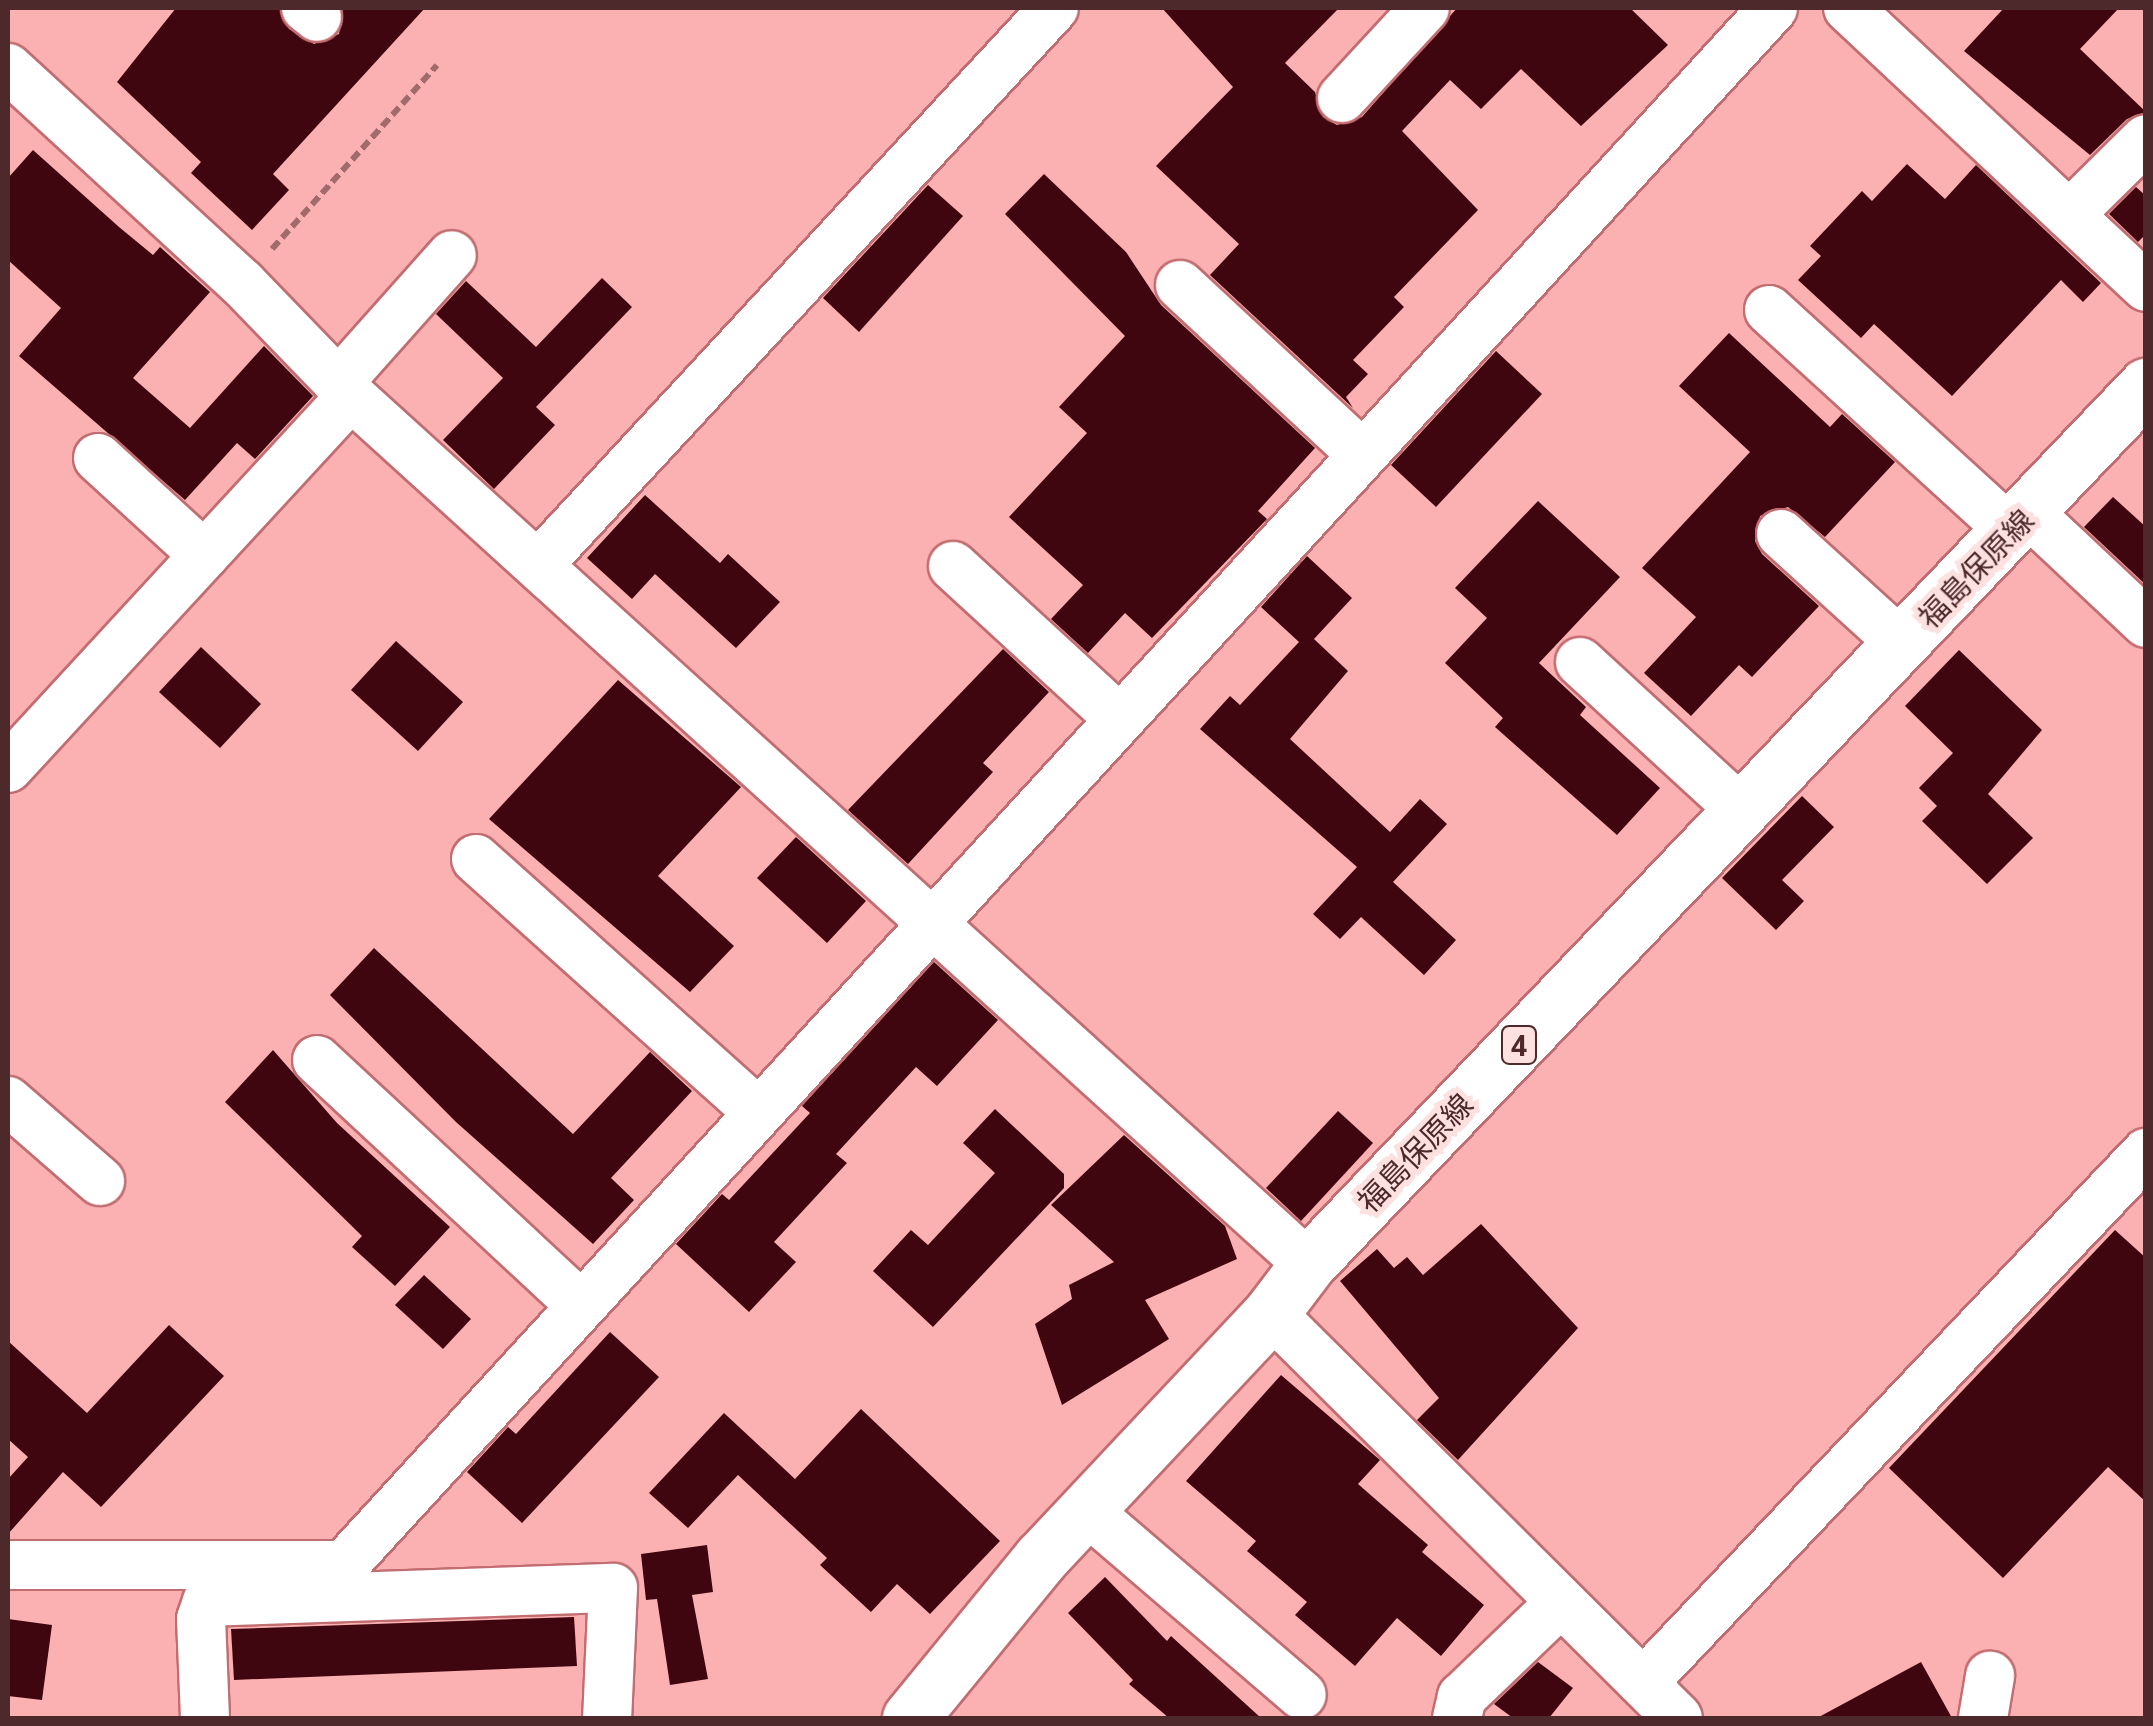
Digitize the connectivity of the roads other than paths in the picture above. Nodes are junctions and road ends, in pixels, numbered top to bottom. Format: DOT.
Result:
graph roads {
  1 [pos="1054,8"];
  2 [pos="1425,8"];
  3 [pos="1773,8"];
  4 [pos="1848,8"];
  5 [pos="8,68"];
  6 [pos="1342,98"];
  7 [pos="2146,139"];
  8 [pos="2069,215"];
  9 [pos="452,255"];
  10 [pos="1180,286"];
  11 [pos="2146,287"];
  12 [pos="1769,310"];
  13 [pos="2146,386"];
  14 [pos="344,390"];
  15 [pos="1360,452"];
  16 [pos="98,458"];
  17 [pos="2021,523"];
  18 [pos="1781,534"];
  19 [pos="204,555"];
  20 [pos="538,565"];
  21 [pos="953,566"];
  22 [pos="2146,623"];
  23 [pos="1904,645"];
  24 [pos="1580,662"];
  25 [pos="1116,718"];
  26 [pos="8,768"];
  27 [pos="1743,812"];
  28 [pos="476,860"];
  29 [pos="932,920"];
  30 [pos="317,1060"];
  31 [pos="8,1101"];
  32 [pos="756,1111"];
  33 [pos="2139,1173"];
  34 [pos="100,1181"];
  35 [pos="1308,1264"];
  36 [pos="581,1305"];
  37 [pos="1271,1313"];
  38 [pos="1086,1510"];
  39 [pos="8,1565"];
  40 [pos="1560,1602"];
  41 [pos="1302,1695"];
  42 [pos="1653,1704"];
  43 [pos="205,1718"];
  44 [pos="608,1718"];
  45 [pos="910,1718"];
  46 [pos="1458,1718"];
  1 -- 20 [label="street"];
  2 -- 6 [label="street"];
  3 -- 15 [label="street"];
  4 -- 8 [label="street"];
  5 -- 14 [label="street"];
  7 -- 8 [label="street"];
  8 -- 11 [label="street"];
  9 -- 14 [label="street"];
  10 -- 15 [label="street"];
  12 -- 17 [label="street"];
  13 -- 17 [label="main road, 福島保原線 / 4"];
  14 -- 19 [label="street"];
  14 -- 20 [label="street"];
  15 -- 25 [label="street"];
  16 -- 19 [label="street"];
  17 -- 22 [label="street"];
  17 -- 23 [label="main road, 福島保原線 / 4"];
  18 -- 23 [label="street"];
  19 -- 26 [label="street"];
  20 -- 29 [label="street"];
  21 -- 25 [label="street"];
  23 -- 27 [label="main road, 福島保原線 / 4"];
  24 -- 27 [label="street"];
  25 -- 29 [label="street"];
  27 -- 35 [label="main road, 福島保原線 / 4"];
  28 -- 32 [label="street"];
  29 -- 32 [label="street"];
  29 -- 35 [label="street"];
  30 -- 36 [label="street"];
  31 -- 34 [label="street"];
  32 -- 36 [label="street"];
  33 -- 42 [label="street"];
  35 -- 37 [label="main road, 福島保原線 / 4"];
  36 -- 39 [label="street"];
  37 -- 38 [label="main road, 福島保原線 / 4"];
  37 -- 40 [label="street"];
  38 -- 41 [label="street"];
  38 -- 45 [label="main road, 福島保原線 / 4"];
  40 -- 42 [label="street"];
  40 -- 46 [label="street"];
  43 -- 44 [label="street"];
}
